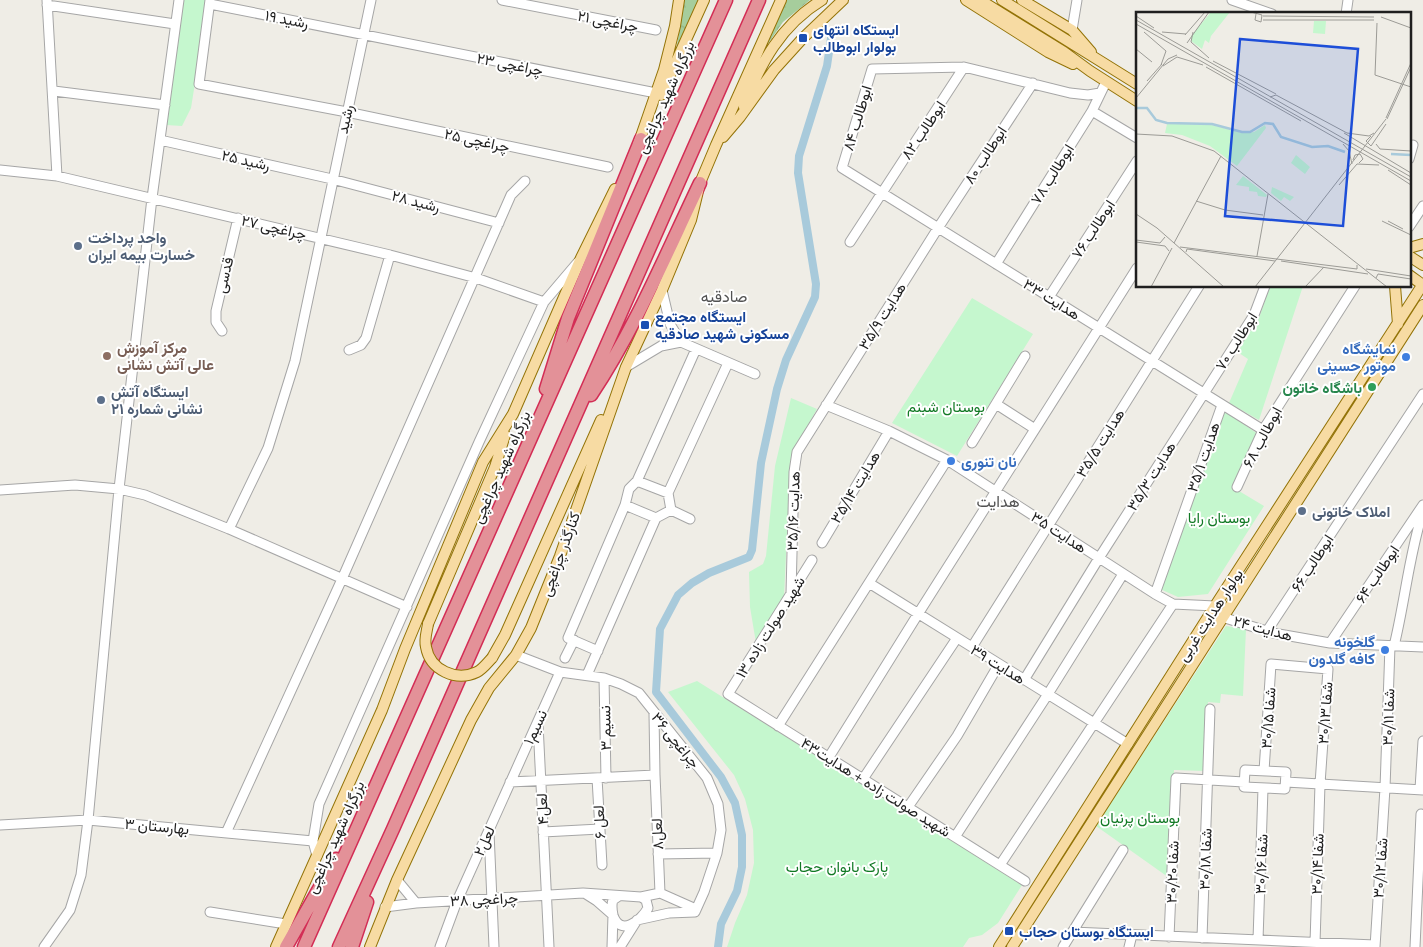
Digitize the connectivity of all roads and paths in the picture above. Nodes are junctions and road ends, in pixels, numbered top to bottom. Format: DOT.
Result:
graph roads {
  1 [pos="179,0"];
  2 [pos="371,0"];
  3 [pos="502,0"];
  4 [pos="679,0"];
  5 [pos="704,0"];
  6 [pos="726,0"];
  7 [pos="759,0"];
  8 [pos="781,0"];
  9 [pos="822,0"];
  10 [pos="843,0"];
  11 [pos="966,0"];
  12 [pos="980,0"];
  13 [pos="1002,0"];
  14 [pos="1022,0"];
  15 [pos="1077,0"];
  16 [pos="1232,0"];
  17 [pos="47,2"];
  18 [pos="210,2"];
  19 [pos="1245,6"];
  20 [pos="1265,12"];
  21 [pos="175,24"];
  22 [pos="656,30"];
  23 [pos="1072,30"];
  24 [pos="363,35"];
  25 [pos="1097,59"];
  26 [pos="964,67"];
  27 [pos="1090,72"];
  28 [pos="1106,82"];
  29 [pos="1033,83"];
  30 [pos="1136,83"];
  31 [pos="54,91"];
  32 [pos="656,93"];
  33 [pos="1100,93"];
  34 [pos="1136,100"];
  35 [pos="165,105"];
  36 [pos="1092,110"];
  37 [pos="347,112"];
  38 [pos="740,117"];
  39 [pos="1136,137"];
  40 [pos="641,139"];
  41 [pos="160,140"];
  42 [pos="716,145"];
  43 [pos="1411,145"];
  44 [pos="1423,147"];
  45 [pos="1136,163"];
  46 [pos="608,167"];
  47 [pos="842,168"];
  48 [pos="0,170"];
  49 [pos="57,176"];
  50 [pos="332,179"];
  51 [pos="525,181"];
  52 [pos="700,183"];
  53 [pos="881,192"];
  54 [pos="152,198"];
  55 [pos="1423,206"];
  56 [pos="238,218"];
  57 [pos="499,223"];
  58 [pos="1410,226"];
  59 [pos="938,228"];
  60 [pos="320,238"];
  61 [pos="850,242"];
  62 [pos="1423,244"];
  63 [pos="1410,248"];
  64 [pos="390,255"];
  65 [pos="1410,257"];
  66 [pos="581,258"];
  67 [pos="996,264"];
  68 [pos="1423,265"];
  69 [pos="1136,270"];
  70 [pos="1410,276"];
  71 [pos="476,278"];
  72 [pos="1423,285"];
  73 [pos="1198,288"];
  74 [pos="1264,288"];
  75 [pos="1354,288"];
  76 [pos="1395,288"];
  77 [pos="662,290"];
  78 [pos="1049,297"];
  79 [pos="544,302"];
  80 [pos="1423,305"];
  81 [pos="1423,323"];
  82 [pos="1398,324"];
  83 [pos="1410,326"];
  84 [pos="1099,328"];
  85 [pos="222,331"];
  86 [pos="681,342"];
  87 [pos="696,349"];
  88 [pos="349,350"];
  89 [pos="1025,356"];
  90 [pos="1152,361"];
  91 [pos="728,363"];
  92 [pos="626,367"];
  93 [pos="755,374"];
  94 [pos="1203,393"];
  95 [pos="1423,394"];
  96 [pos="996,404"];
  97 [pos="826,405"];
  98 [pos="1222,405"];
  99 [pos="509,422"];
  100 [pos="538,423"];
  101 [pos="572,424"];
  102 [pos="1035,430"];
  103 [pos="1263,430"];
  104 [pos="890,432"];
  105 [pos="972,443"];
  106 [pos="947,460"];
  107 [pos="637,481"];
  108 [pos="1237,487"];
  109 [pos="119,489"];
  110 [pos="0,490"];
  111 [pos="995,491"];
  112 [pos="668,493"];
  113 [pos="625,505"];
  114 [pos="1423,505"];
  115 [pos="671,510"];
  116 [pos="1423,511"];
  117 [pos="656,518"];
  118 [pos="690,519"];
  119 [pos="1268,525"];
  120 [pos="1049,526"];
  121 [pos="229,529"];
  122 [pos="1277,532"];
  123 [pos="822,543"];
  124 [pos="1099,558"];
  125 [pos="812,560"];
  126 [pos="1123,574"];
  127 [pos="342,579"];
  128 [pos="869,584"];
  129 [pos="791,594"];
  130 [pos="1155,594"];
  131 [pos="1173,604"];
  132 [pos="1215,606"];
  133 [pos="407,607"];
  134 [pos="918,614"];
  135 [pos="1222,618"];
  136 [pos="1267,631"];
  137 [pos="956,638"];
  138 [pos="574,640"];
  139 [pos="1330,643"];
  140 [pos="1392,646"];
  141 [pos="972,647"];
  142 [pos="1423,647"];
  143 [pos="598,651"];
  144 [pos="516,655"];
  145 [pos="566,658"];
  146 [pos="999,664"];
  147 [pos="1271,664"];
  148 [pos="560,672"];
  149 [pos="587,675"];
  150 [pos="604,678"];
  151 [pos="1024,680"];
  152 [pos="728,694"];
  153 [pos="1048,694"];
  154 [pos="1210,709"];
  155 [pos="654,714"];
  156 [pos="538,722"];
  157 [pos="1093,722"];
  158 [pos="778,726"];
  159 [pos="1423,741"];
  160 [pos="1128,744"];
  161 [pos="829,757"];
  162 [pos="1264,771"];
  163 [pos="655,775"];
  164 [pos="602,778"];
  165 [pos="863,779"];
  166 [pos="540,780"];
  167 [pos="1208,780"];
  168 [pos="510,782"];
  169 [pos="1244,782"];
  170 [pos="1286,782"];
  171 [pos="1320,784"];
  172 [pos="1263,788"];
  173 [pos="1385,788"];
  174 [pos="1421,790"];
  175 [pos="908,807"];
  176 [pos="1421,814"];
  177 [pos="1087,819"];
  178 [pos="88,820"];
  179 [pos="360,821"];
  180 [pos="0,826"];
  181 [pos="393,829"];
  182 [pos="489,829"];
  183 [pos="600,829"];
  184 [pos="543,832"];
  185 [pos="226,833"];
  186 [pos="955,837"];
  187 [pos="313,841"];
  188 [pos="1123,850"];
  189 [pos="717,853"];
  190 [pos="658,854"];
  191 [pos="317,856"];
  192 [pos="602,865"];
  193 [pos="1000,865"];
  194 [pos="397,880"];
  195 [pos="1025,881"];
  196 [pos="583,893"];
  197 [pos="660,893"];
  198 [pos="546,896"];
  199 [pos="619,896"];
  200 [pos="642,897"];
  201 [pos="493,899"];
  202 [pos="457,901"];
  203 [pos="416,903"];
  204 [pos="386,907"];
  205 [pos="695,910"];
  206 [pos="1420,910"];
  207 [pos="210,912"];
  208 [pos="613,915"];
  209 [pos="637,920"];
  210 [pos="286,924"];
  211 [pos="1072,932"];
  212 [pos="1132,935"];
  213 [pos="1169,936"];
  214 [pos="1202,938"];
  215 [pos="1258,940"];
  216 [pos="1315,943"];
  217 [pos="1375,946"];
  218 [pos="44,947"];
  219 [pos="276,947"];
  220 [pos="286,947"];
  221 [pos="304,947"];
  222 [pos="339,947"];
  223 [pos="352,947"];
  224 [pos="370,947"];
  225 [pos="440,947"];
  226 [pos="494,947"];
  227 [pos="549,947"];
  228 [pos="612,947"];
  229 [pos="620,947"];
  230 [pos="999,947"];
  231 [pos="1012,947"];
  232 [pos="1063,947"];
  233 [pos="1129,947"];
  234 [pos="1415,947"];
  1 -- 21 [label="street"];
  2 -- 24 [label="street, رشید"];
  3 -- 22 [label="street, چراغچی ۲۱"];
  4 -- 32 [label="main road"];
  5 -- 40 [label="main road"];
  6 -- 100 [label="highway, بزرگراه شهید چراغچی"];
  7 -- 101 [label="highway"];
  8 -- 42 [label="main road, کنارگذر چراغچی"];
  9 -- 38 [label="main road"];
  10 -- 38 [label="main road"];
  11 -- 27 [label="main road"];
  12 -- 27 [label="main road"];
  13 -- 25 [label="main road"];
  14 -- 23 [label="main road"];
  15 -- 23 [label="street"];
  16 -- 19 [label="street"];
  17 -- 21 [label="street"];
  17 -- 31 [label="street"];
  18 -- 24 [label="street, رشید ۱۹"];
  18 -- 37 [label="street, چراغچی ۲۵"];
  19 -- 20 [label="street"];
  21 -- 35 [label="street"];
  23 -- 25 [label="main road"];
  24 -- 32 [label="street, چراغچی ۲۳"];
  24 -- 37 [label="street, رشید"];
  25 -- 30 [label="main road"];
  26 -- 29 [label="street"];
  26 -- 47 [label="street, ابوطالب ۸۴"];
  26 -- 53 [label="street, ابوطالب ۸۲"];
  27 -- 28 [label="main road"];
  28 -- 33 [label="street, ابوطالب ۷۸"];
  28 -- 34 [label="main road"];
  29 -- 33 [label="street"];
  29 -- 59 [label="street, ابوطالب ۸۰"];
  31 -- 35 [label="street"];
  31 -- 49 [label="street"];
  32 -- 40 [label="main road"];
  33 -- 36 [label="street, ابوطالب ۷۸"];
  35 -- 41 [label="street"];
  36 -- 39 [label="street"];
  36 -- 67 [label="street, ابوطالب ۷۸"];
  37 -- 46 [label="street, چراغچی ۲۵"];
  37 -- 50 [label="street, رشید"];
  38 -- 42 [label="main road"];
  40 -- 66 [label="main road"];
  40 -- 100 [label="highway"];
  41 -- 50 [label="street, رشید ۲۵"];
  41 -- 54 [label="street"];
  42 -- 52 [label="main road, کنارگذر چراغچی"];
  43 -- 44 [label="street"];
  45 -- 78 [label="street, ابوطالب ۷۶"];
  47 -- 53 [label="street, هدایت ۳۳"];
  48 -- 49 [label="street, چراغچی ۲۷"];
  49 -- 54 [label="street, چراغچی ۲۷"];
  50 -- 57 [label="street, رشید ۲۸"];
  50 -- 60 [label="street, رشید"];
  51 -- 57 [label="street"];
  52 -- 77 [label="main road, کنارگذر چراغچی"];
  52 -- 101 [label="highway"];
  53 -- 59 [label="street, هدایت ۳۳"];
  53 -- 61 [label="street, ابوطالب ۸۲"];
  54 -- 56 [label="street, چراغچی ۲۷"];
  54 -- 109 [label="street"];
  55 -- 58 [label="street"];
  56 -- 60 [label="street, چراغچی ۲۷"];
  56 -- 85 [label="street, قدسی"];
  57 -- 71 [label="street"];
  59 -- 67 [label="street, هدایت ۳۳"];
  59 -- 97 [label="street, هدایت ۳۵/۹"];
  60 -- 64 [label="street, چراغچی ۲۷"];
  60 -- 121 [label="street, رشید"];
  62 -- 63 [label="main road"];
  64 -- 71 [label="street, چراغچی ۲۷"];
  64 -- 88 [label="street"];
  65 -- 68 [label="main road"];
  66 -- 79 [label="street"];
  66 -- 99 [label="main road"];
  67 -- 78 [label="street, هدایت ۳۳"];
  69 -- 84 [label="street"];
  70 -- 72 [label="main road"];
  71 -- 79 [label="street, چراغچی ۲۷"];
  71 -- 127 [label="street"];
  72 -- 82 [label="main road, بولوار هدایت غربی"];
  73 -- 90 [label="street, هدایت ۳۵/۵"];
  74 -- 94 [label="street, ابوطالب ۷۰"];
  75 -- 103 [label="street, ابوطالب ۶۸"];
  76 -- 82 [label="main road"];
  77 -- 86 [label="street"];
  77 -- 92 [label="main road, کنارگذر چراغچی"];
  78 -- 84 [label="street, هدایت ۳۳"];
  79 -- 133 [label="street"];
  80 -- 83 [label="main road, بولوار هدایت غربی"];
  81 -- 83 [label="main road"];
  82 -- 119 [label="main road, بولوار هدایت غربی"];
  83 -- 122 [label="main road, بولوار هدایت غربی"];
  84 -- 90 [label="street, هدایت ۳۳"];
  84 -- 102 [label="street"];
  86 -- 87 [label="street"];
  86 -- 92 [label="street"];
  87 -- 91 [label="street"];
  87 -- 107 [label="street"];
  89 -- 96 [label="street"];
  90 -- 94 [label="street, هدایت ۳۳"];
  90 -- 120 [label="street, هدایت ۳۵/۵"];
  91 -- 93 [label="street"];
  91 -- 112 [label="street"];
  92 -- 99 [label="main road, bridge"];
  92 -- 144 [label="main road, کنارگذر چراغچی"];
  94 -- 98 [label="street, هدایت ۳۳"];
  94 -- 124 [label="street, هدایت ۳۵/۳"];
  95 -- 136 [label="street, ابوطالب ۶۶"];
  96 -- 102 [label="street"];
  96 -- 105 [label="street"];
  97 -- 104 [label="street, هدایت ۳۵"];
  97 -- 129 [label="street, هدایت ۳۵/۱۶"];
  98 -- 103 [label="street, هدایت ۳۳"];
  98 -- 130 [label="street, هدایت ۳۵/۱"];
  99 -- 191 [label="main road"];
  100 -- 179 [label="highway, بزرگراه شهید چراغچی"];
  101 -- 181 [label="highway"];
  102 -- 111 [label="street"];
  103 -- 108 [label="street, ابوطالب ۶۸"];
  104 -- 106 [label="street, هدایت ۳۵"];
  104 -- 123 [label="street, هدایت ۳۵/۱۴"];
  106 -- 111 [label="street, هدایت ۳۵"];
  106 -- 128 [label="street"];
  107 -- 112 [label="street"];
  107 -- 113 [label="street"];
  109 -- 110 [label="street"];
  109 -- 121 [label="street"];
  109 -- 178 [label="street"];
  111 -- 120 [label="street, هدایت ۳۵"];
  111 -- 134 [label="street"];
  112 -- 115 [label="street"];
  113 -- 117 [label="street"];
  113 -- 138 [label="street"];
  114 -- 139 [label="street, ابوطالب ۶۴"];
  115 -- 117 [label="street"];
  115 -- 118 [label="street"];
  116 -- 140 [label="street, شفا ۳۰/۱۱"];
  117 -- 143 [label="street"];
  119 -- 122 [label="main road"];
  119 -- 132 [label="main road, بولوار هدایت غربی"];
  120 -- 124 [label="street, هدایت ۳۵"];
  120 -- 141 [label="street, هدایت ۳۵/۵"];
  121 -- 127 [label="street"];
  122 -- 135 [label="main road, بولوار هدایت غربی"];
  124 -- 126 [label="street, هدایت ۳۵"];
  124 -- 151 [label="street, هدایت ۳۵/۳"];
  125 -- 129 [label="street, شهید صولت زاده ۱۳"];
  126 -- 130 [label="street, هدایت ۳۵"];
  126 -- 153 [label="street"];
  127 -- 133 [label="street"];
  127 -- 185 [label="street"];
  128 -- 134 [label="street, هدایت ۳۹"];
  128 -- 158 [label="street"];
  129 -- 152 [label="street, شهید صولت زاده ۱۳"];
  130 -- 131 [label="street, هدایت ۳۵"];
  131 -- 132 [label="street, هدایت ۳۵"];
  131 -- 157 [label="street"];
  132 -- 160 [label="main road, بولوار هدایت غربی"];
  133 -- 187 [label="street"];
  134 -- 137 [label="street, هدایت ۳۹"];
  134 -- 161 [label="street"];
  135 -- 136 [label="street, هدایت ۲۴"];
  135 -- 177 [label="main road, بولوار هدایت غربی"];
  136 -- 139 [label="street, هدایت ۲۴"];
  137 -- 141 [label="street, هدایت ۳۹"];
  137 -- 165 [label="street"];
  138 -- 143 [label="street"];
  138 -- 145 [label="street"];
  139 -- 140 [label="street, هدایت ۲۴"];
  140 -- 142 [label="street, هدایت ۲۴"];
  140 -- 173 [label="street, شفا ۳۰/۱۱"];
  141 -- 146 [label="street, هدایت ۳۹"];
  143 -- 149 [label="street"];
  144 -- 148 [label="street, چراغچی ۳۶"];
  144 -- 194 [label="main road, کنارگذر چراغچی"];
  146 -- 151 [label="street, هدایت ۳۹"];
  146 -- 175 [label="street"];
  147 -- 162 [label="street, شفا ۳۰/۱۵"];
  147 -- 171 [label="street, شفا ۳۰/۱۳"];
  148 -- 149 [label="street, چراغچی ۳۶"];
  148 -- 156 [label="street, نسیم۱"];
  149 -- 150 [label="street, چراغچی ۳۶"];
  150 -- 155 [label="street, چراغچی ۳۶"];
  150 -- 164 [label="street, نسیم ۳"];
  151 -- 153 [label="street, هدایت ۳۹"];
  152 -- 158 [label="street, شهید صولت زاده + هدایت۴۳"];
  153 -- 157 [label="street, هدایت ۳۹"];
  153 -- 186 [label="street"];
  154 -- 167 [label="street, شفا ۳۰/۱۸"];
  155 -- 163 [label="street, لعل۸"];
  155 -- 189 [label="street, چراغچی ۳۶"];
  156 -- 166 [label="street, لعل۴"];
  156 -- 168 [label="street, نسیم۱"];
  157 -- 160 [label="street, هدایت ۳۹"];
  157 -- 193 [label="street"];
  158 -- 161 [label="street, شهید صولت زاده + هدایت۴۳"];
  159 -- 174 [label="street"];
  160 -- 177 [label="main road, بولوار هدایت غربی"];
  161 -- 165 [label="street, شهید صولت زاده + هدایت۴۳"];
  162 -- 169 [label="street"];
  162 -- 170 [label="street"];
  163 -- 164 [label="street"];
  163 -- 190 [label="street, لعل۸"];
  164 -- 166 [label="street"];
  164 -- 183 [label="street, لعل ۶"];
  165 -- 175 [label="street, شهید صولت زاده + هدایت۴۳"];
  166 -- 168 [label="street"];
  166 -- 184 [label="street, لعل۴"];
  167 -- 169 [label="street"];
  167 -- 213 [label="street, شفا ۳۰/۲۰"];
  167 -- 214 [label="street, شفا ۳۰/۱۸"];
  168 -- 182 [label="street, لعل۲"];
  169 -- 172 [label="street"];
  170 -- 171 [label="street"];
  170 -- 172 [label="street"];
  171 -- 173 [label="street"];
  171 -- 216 [label="street, شفا ۳۰/۱۴"];
  172 -- 215 [label="street, شفا ۳۰/۱۶"];
  173 -- 174 [label="street"];
  173 -- 217 [label="street, شفا ۳۰/۱۲"];
  175 -- 186 [label="street, شهید صولت زاده + هدایت۴۳"];
  176 -- 206 [label="street"];
  177 -- 230 [label="main road, بولوار هدایت غربی"];
  177 -- 231 [label="main road, بولوار هدایت غربی"];
  178 -- 180 [label="street, بهارستان ۳"];
  178 -- 185 [label="street, بهارستان ۳"];
  178 -- 218 [label="street"];
  179 -- 220 [label="highway"];
  179 -- 221 [label="highway, بزرگراه شهید چراغچی"];
  181 -- 222 [label="highway"];
  181 -- 223 [label="highway"];
  182 -- 201 [label="street"];
  182 -- 202 [label="street, لعل۲"];
  183 -- 184 [label="street"];
  183 -- 192 [label="street, لعل ۶"];
  184 -- 198 [label="street, لعل۴"];
  185 -- 187 [label="street, بهارستان ۳"];
  186 -- 193 [label="street, شهید صولت زاده + هدایت۴۳"];
  187 -- 191 [label="street"];
  188 -- 211 [label="street"];
  189 -- 190 [label="street"];
  189 -- 205 [label="street, چراغچی ۳۶"];
  190 -- 197 [label="street, لعل۸"];
  191 -- 210 [label="main road"];
  193 -- 195 [label="street, شهید صولت زاده + هدایت۴۳"];
  194 -- 203 [label="street"];
  194 -- 204 [label="main road, کنارگذر چراغچی"];
  196 -- 198 [label="street, چراغچی ۳۸"];
  196 -- 199 [label="street, چراغچی ۳۸"];
  196 -- 208 [label="street"];
  197 -- 200 [label="street"];
  197 -- 205 [label="street"];
  198 -- 201 [label="street, چراغچی ۳۸"];
  198 -- 227 [label="street, لعل۴"];
  199 -- 200 [label="street"];
  199 -- 208 [label="street"];
  200 -- 209 [label="street"];
  201 -- 202 [label="street, چراغچی ۳۸"];
  201 -- 226 [label="street"];
  202 -- 203 [label="street, چراغچی ۳۸"];
  202 -- 225 [label="street, لعل۲"];
  203 -- 204 [label="street, چراغچی ۳۸"];
  204 -- 224 [label="main road, کنارگذر چراغچی"];
  205 -- 209 [label="street"];
  206 -- 234 [label="street"];
  207 -- 210 [label="street"];
  208 -- 209 [label="street"];
  208 -- 228 [label="street"];
  209 -- 229 [label="street"];
  210 -- 219 [label="main road"];
  211 -- 212 [label="street"];
  211 -- 232 [label="street"];
  212 -- 213 [label="street"];
  212 -- 233 [label="street"];
  213 -- 214 [label="street"];
  214 -- 215 [label="street"];
  215 -- 216 [label="street"];
  216 -- 217 [label="street"];
}
